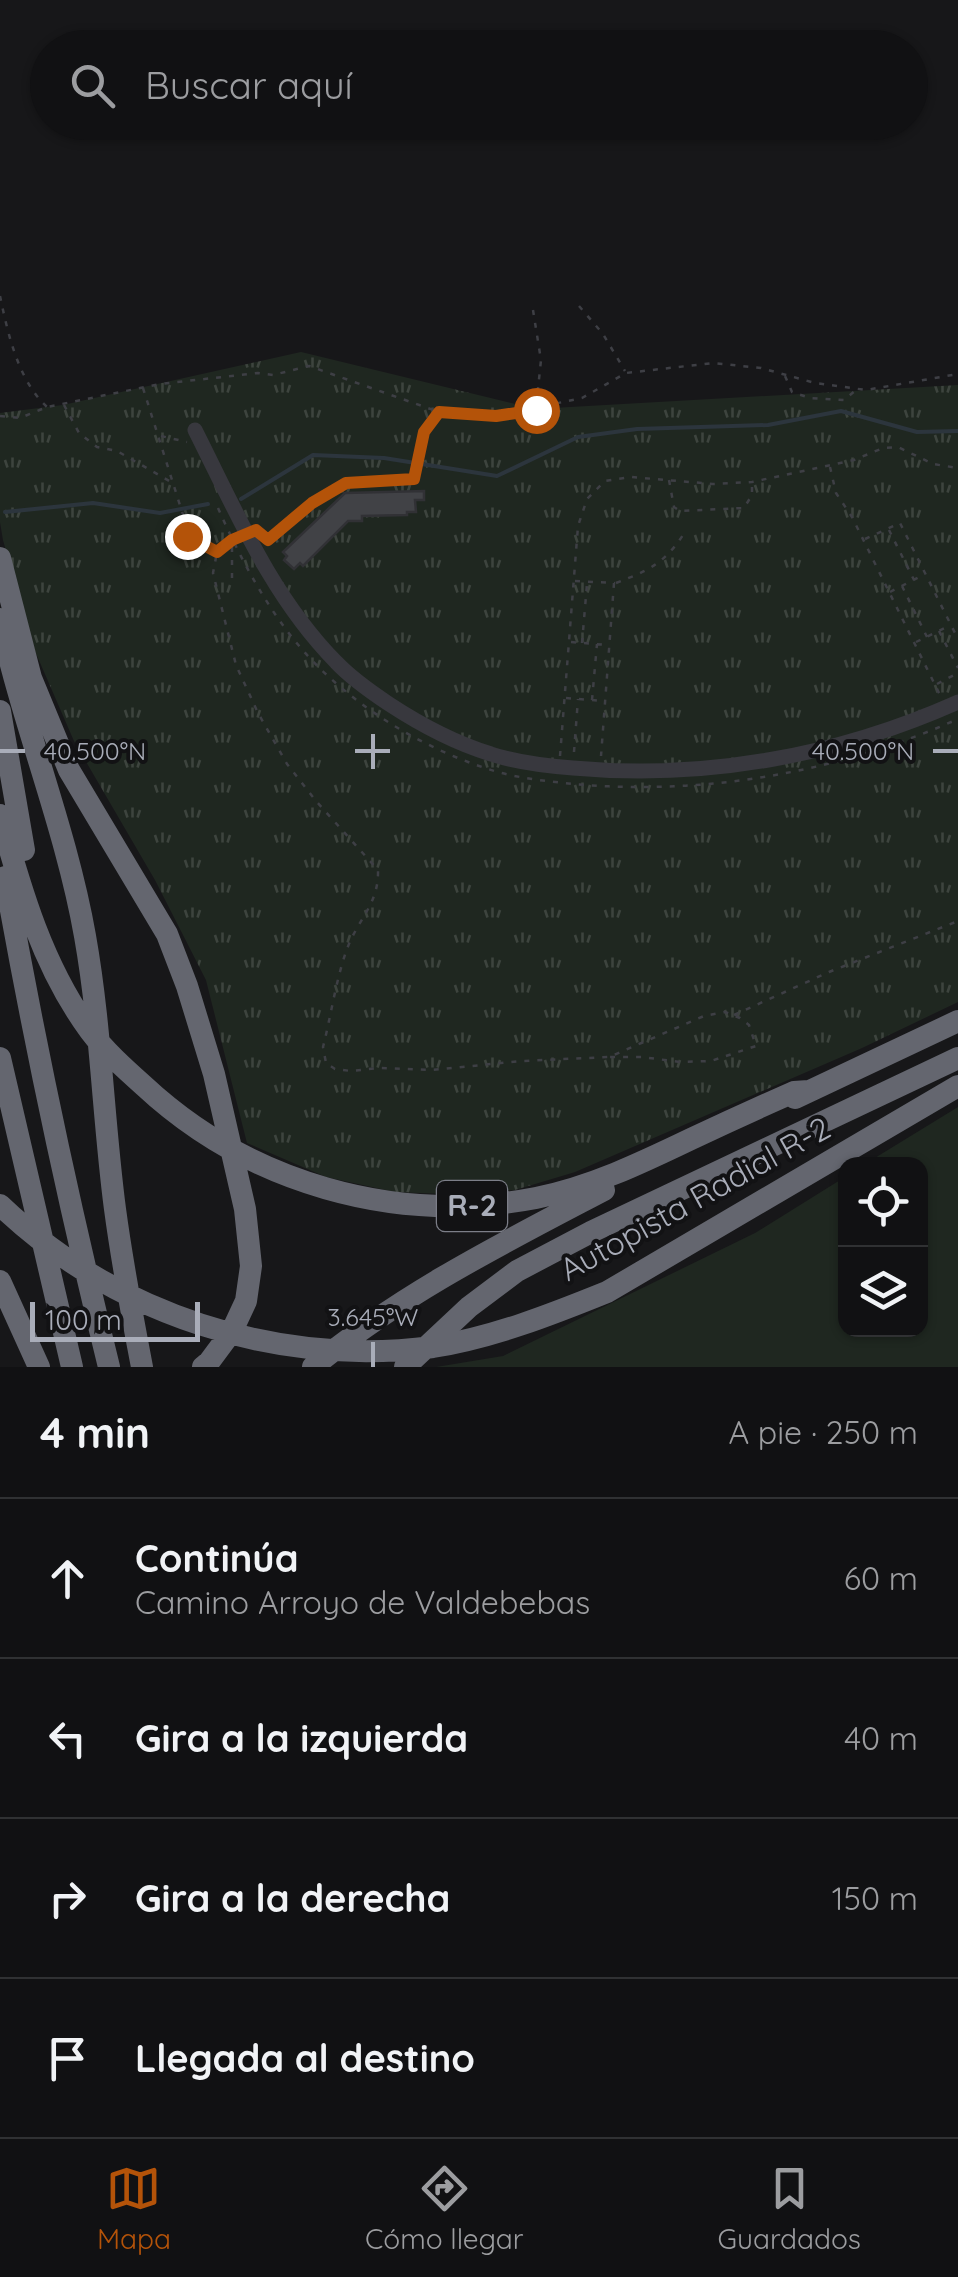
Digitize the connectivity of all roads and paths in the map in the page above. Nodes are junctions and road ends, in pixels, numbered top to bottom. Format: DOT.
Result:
graph roads {
  1 [pos="0,296"];
  2 [pos="579,306"];
  3 [pos="533,310"];
  4 [pos="626,372"];
  5 [pos="784,374"];
  6 [pos="958,374"];
  7 [pos="143,388"];
  8 [pos="858,389"];
  9 [pos="63,404"];
  10 [pos="47,407"];
  11 [pos="536,410"];
  12 [pos="439,412"];
  13 [pos="0,416"];
  14 [pos="158,435"];
  15 [pos="192,436"];
  16 [pos="829,466"];
  17 [pos="958,468"];
  18 [pos="668,480"];
  19 [pos="752,482"];
  20 [pos="172,483"];
  21 [pos="888,528"];
  22 [pos="682,535"];
  23 [pos="240,536"];
  24 [pos="864,540"];
  25 [pos="217,552"];
  26 [pos="0,558"];
  27 [pos="925,574"];
  28 [pos="232,578"];
  29 [pos="914,580"];
  30 [pos="574,581"];
  31 [pos="587,582"];
  32 [pos="614,583"];
  33 [pos="902,586"];
  34 [pos="889,592"];
  35 [pos="0,619"];
  36 [pos="951,625"];
  37 [pos="939,631"];
  38 [pos="927,637"];
  39 [pos="958,639"];
  40 [pos="569,642"];
  41 [pos="582,642"];
  42 [pos="914,643"];
  43 [pos="596,644"];
  44 [pos="610,645"];
  45 [pos="958,671"];
  46 [pos="935,685"];
  47 [pos="564,698"];
  48 [pos="578,699"];
  49 [pos="592,700"];
  50 [pos="605,701"];
  51 [pos="952,704"];
  52 [pos="0,711"];
  53 [pos="554,770"];
  54 [pos="600,771"];
  55 [pos="0,816"];
  56 [pos="0,849"];
  57 [pos="958,921"];
  58 [pos="69,990"];
  59 [pos="733,1015"];
  60 [pos="958,1021"];
  61 [pos="609,1057"];
  62 [pos="0,1058"];
  63 [pos="958,1058"];
  64 [pos="958,1086"];
  65 [pos="809,1091"];
  66 [pos="0,1205"];
  67 [pos="0,1281"];
  68 [pos="38,1367"];
  69 [pos="72,1367"];
  70 [pos="109,1367"];
  71 [pos="142,1367"];
  72 [pos="203,1367"];
  73 [pos="313,1367"];
  74 [pos="405,1367"];
  1 -- 10 [label="path"];
  2 -- 4 [label="path"];
  3 -- 11 [label="path"];
  4 -- 5 [label="path"];
  4 -- 11 [label="path"];
  5 -- 8 [label="path"];
  5 -- 8 [label="path"];
  6 -- 8 [label="path"];
  7 -- 9 [label="path"];
  7 -- 12 [label="path"];
  7 -- 14 [label="path"];
  9 -- 10 [label="path"];
  9 -- 20 [label="path"];
  10 -- 13 [label="path"];
  11 -- 12 [label="path"];
  12 -- 23 [label="path"];
  14 -- 15 [label="path"];
  14 -- 20 [label="path"];
  15 -- 23 [label="street"];
  16 -- 17 [label="path"];
  16 -- 19 [label="path"];
  16 -- 24 [label="path"];
  18 -- 19 [label="path"];
  18 -- 19 [label="path"];
  18 -- 30 [label="path"];
  20 -- 25 [label="path"];
  21 -- 24 [label="path"];
  21 -- 27 [label="path"];
  21 -- 29 [label="path"];
  22 -- 32 [label="path"];
  23 -- 25 [label="path"];
  23 -- 28 [label="path"];
  23 -- 53 [label="street"];
  24 -- 34 [label="path"];
  25 -- 61 [label="path"];
  26 -- 72 [label="highway"];
  27 -- 29 [label="path"];
  27 -- 36 [label="path"];
  29 -- 33 [label="path"];
  30 -- 31 [label="path"];
  30 -- 40 [label="path"];
  31 -- 32 [label="path"];
  31 -- 41 [label="path"];
  32 -- 44 [label="path"];
  33 -- 34 [label="path"];
  33 -- 38 [label="path"];
  34 -- 42 [label="path"];
  35 -- 71 [label="highway"];
  36 -- 37 [label="path"];
  36 -- 39 [label="path"];
  37 -- 38 [label="path"];
  37 -- 45 [label="path"];
  38 -- 42 [label="path"];
  40 -- 41 [label="path"];
  40 -- 47 [label="path"];
  41 -- 43 [label="path"];
  42 -- 46 [label="path"];
  43 -- 44 [label="path"];
  43 -- 49 [label="path"];
  44 -- 50 [label="path"];
  45 -- 46 [label="path"];
  46 -- 51 [label="path"];
  47 -- 48 [label="path"];
  47 -- 53 [label="path"];
  48 -- 49 [label="path"];
  48 -- 53 [label="path"];
  49 -- 50 [label="path"];
  50 -- 54 [label="path"];
  51 -- 54 [label="street"];
  52 -- 58 [label="highway"];
  53 -- 54 [label="street"];
  55 -- 58 [label="highway, Autopista Radial R-2 / R-2"];
  56 -- 70 [label="highway"];
  57 -- 59 [label="path"];
  58 -- 65 [label="highway, Autopista Radial R-2 / R-2"];
  59 -- 61 [label="path"];
  59 -- 61 [label="path"];
  60 -- 65 [label="highway, Autopista Radial R-2 / R-2"];
  62 -- 69 [label="highway"];
  63 -- 74 [label="highway"];
  64 -- 66 [label="highway, Autopista Radial R-2"];
  65 -- 73 [label="highway, Autopista Radial R-2 / R-2"];
  67 -- 68 [label="highway"];
}
